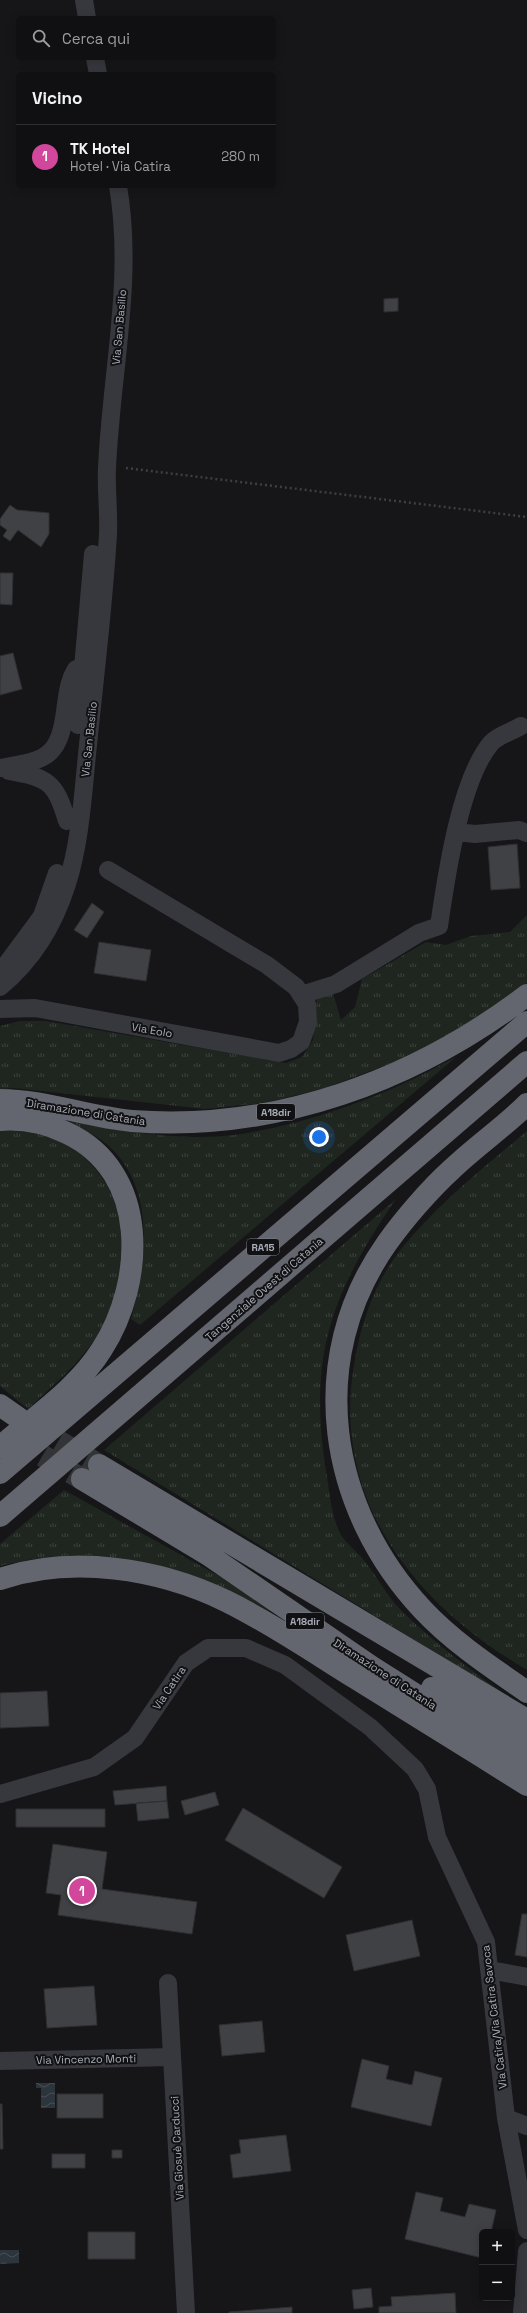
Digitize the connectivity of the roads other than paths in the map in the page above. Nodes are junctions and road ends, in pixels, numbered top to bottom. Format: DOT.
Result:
graph roads {
  1 [pos="84,0"];
  2 [pos="87,16"];
  3 [pos="95,60"];
  4 [pos="98,72"];
  5 [pos="118,188"];
  6 [pos="107,468"];
  7 [pos="84,656"];
  8 [pos="521,726"];
  9 [pos="0,768"];
  10 [pos="67,821"];
  11 [pos="456,832"];
  12 [pos="527,833"];
  13 [pos="108,870"];
  14 [pos="0,973"];
  15 [pos="0,987"];
  16 [pos="299,991"];
  17 [pos="527,995"];
  18 [pos="0,1009"];
  19 [pos="527,1022"];
  20 [pos="527,1062"];
  21 [pos="527,1070"];
  22 [pos="492,1091"];
  23 [pos="0,1100"];
  24 [pos="527,1104"];
  25 [pos="0,1120"];
  26 [pos="0,1405"];
  27 [pos="20,1419"];
  28 [pos="1,1437"];
  29 [pos="100,1465"];
  30 [pos="0,1473"];
  31 [pos="82,1479"];
  32 [pos="0,1516"];
  33 [pos="208,1554"];
  34 [pos="0,1579"];
  35 [pos="527,1692"];
  36 [pos="527,1720"];
  37 [pos="527,1744"];
  38 [pos="527,1765"];
  39 [pos="415,1769"];
  40 [pos="527,1785"];
  41 [pos="0,1794"];
  42 [pos="490,1970"];
  43 [pos="527,1977"];
  44 [pos="168,1983"];
  45 [pos="172,2057"];
  46 [pos="0,2061"];
  47 [pos="506,2118"];
  48 [pos="527,2126"];
  49 [pos="527,2230"];
  50 [pos="527,2251"];
  51 [pos="526,2286"];
  52 [pos="186,2313"];
  53 [pos="522,2313"];
  1 -- 2 [label="street"];
  3 -- 4 [label="street"];
  5 -- 6 [label="street, Via San Basilio"];
  6 -- 7 [label="street, Via San Basilio"];
  6 -- 15 [label="street, Via San Basilio"];
  7 -- 9 [label="street"];
  7 -- 10 [label="street, Via San Basilio"];
  8 -- 11 [label="street"];
  9 -- 10 [label="street"];
  10 -- 14 [label="street, Via San Basilio"];
  11 -- 12 [label="street"];
  11 -- 16 [label="street"];
  13 -- 16 [label="street"];
  16 -- 18 [label="street, Via Eolo"];
  17 -- 23 [label="highway, Diramazione di Catania / A18dir"];
  19 -- 30 [label="highway, RA15"];
  20 -- 22 [label="highway, Tangenziale Ovest di Catania / RA15"];
  21 -- 22 [label="highway"];
  22 -- 32 [label="highway, Tangenziale Ovest di Catania / RA15"];
  24 -- 35 [label="highway"];
  25 -- 28 [label="highway, Diramazione di Catania"];
  26 -- 27 [label="highway"];
  29 -- 36 [label="highway, A18dir"];
  31 -- 33 [label="highway, Diramazione di Catania / A18dir"];
  33 -- 37 [label="highway"];
  33 -- 38 [label="highway, Diramazione di Catania / A18dir"];
  34 -- 40 [label="highway"];
  39 -- 41 [label="street, Via Catira"];
  39 -- 42 [label="street, Via Catira/Via Catira Savoca"];
  42 -- 43 [label="street"];
  42 -- 47 [label="street, Via Catira/Via Catira Savoca"];
  44 -- 45 [label="street, Via Giosuè Carducci"];
  45 -- 46 [label="street, Via Vincenzo Monti"];
  45 -- 52 [label="street, Via Giosuè Carducci"];
  47 -- 48 [label="street"];
  47 -- 49 [label="street, Via Catira/Via Catira Savoca"];
  50 -- 51 [label="street"];
  51 -- 53 [label="street"];
}
